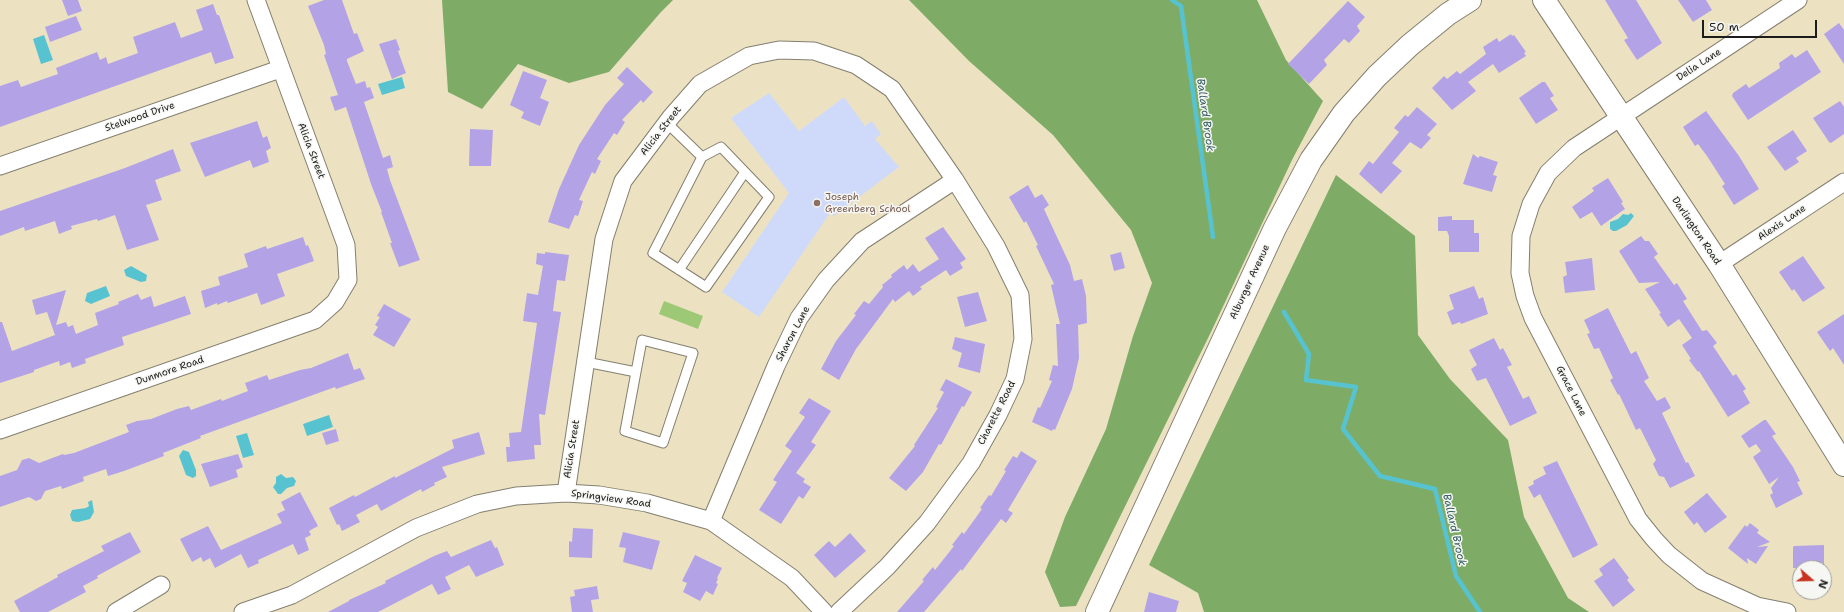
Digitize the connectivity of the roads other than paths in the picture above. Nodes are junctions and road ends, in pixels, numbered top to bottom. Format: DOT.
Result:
graph roads {
  1 [pos="256,0"];
  2 [pos="1470,0"];
  3 [pos="1544,0"];
  4 [pos="1798,0"];
  5 [pos="280,69"];
  6 [pos="1620,118"];
  7 [pos="667,123"];
  8 [pos="702,157"];
  9 [pos="0,166"];
  10 [pos="745,172"];
  11 [pos="955,180"];
  12 [pos="1844,182"];
  13 [pos="1719,264"];
  14 [pos="680,270"];
  15 [pos="335,302"];
  16 [pos="586,362"];
  17 [pos="636,372"];
  18 [pos="0,430"];
  19 [pos="1844,465"];
  20 [pos="566,493"];
  21 [pos="711,521"];
  22 [pos="161,585"];
  23 [pos="116,612"];
  24 [pos="243,612"];
  25 [pos="824,612"];
  26 [pos="839,612"];
  27 [pos="1097,612"];
  28 [pos="1787,612"];
  1 -- 5 [label="street, Alicia Street"];
  2 -- 27 [label="street, Alburger Avenue"];
  3 -- 6 [label="street, Darlington Road"];
  4 -- 6 [label="street, Delia Lane"];
  5 -- 9 [label="street, Stelwood Drive"];
  5 -- 15 [label="street, Alicia Street"];
  6 -- 13 [label="street, Darlington Road"];
  6 -- 28 [label="street, Grace Lane"];
  7 -- 8 [label="lane"];
  7 -- 11 [label="street, Alicia Street"];
  7 -- 16 [label="street, Alicia Street"];
  8 -- 10 [label="lane"];
  8 -- 14 [label="lane"];
  10 -- 14 [label="lane"];
  10 -- 14 [label="lane"];
  11 -- 21 [label="street, Sharon Lane"];
  11 -- 26 [label="street, Charette Road"];
  12 -- 13 [label="street, Alexis Lane"];
  13 -- 19 [label="street, Darlington Road"];
  15 -- 18 [label="street, Dunmore Road"];
  16 -- 17 [label="lane"];
  16 -- 20 [label="street, Alicia Street"];
  17 -- 17 [label="lane"];
  20 -- 21 [label="street, Springview Road"];
  20 -- 24 [label="street, Springview Road"];
  21 -- 25 [label="street, Springview Road"];
  22 -- 23 [label="street"];
}
